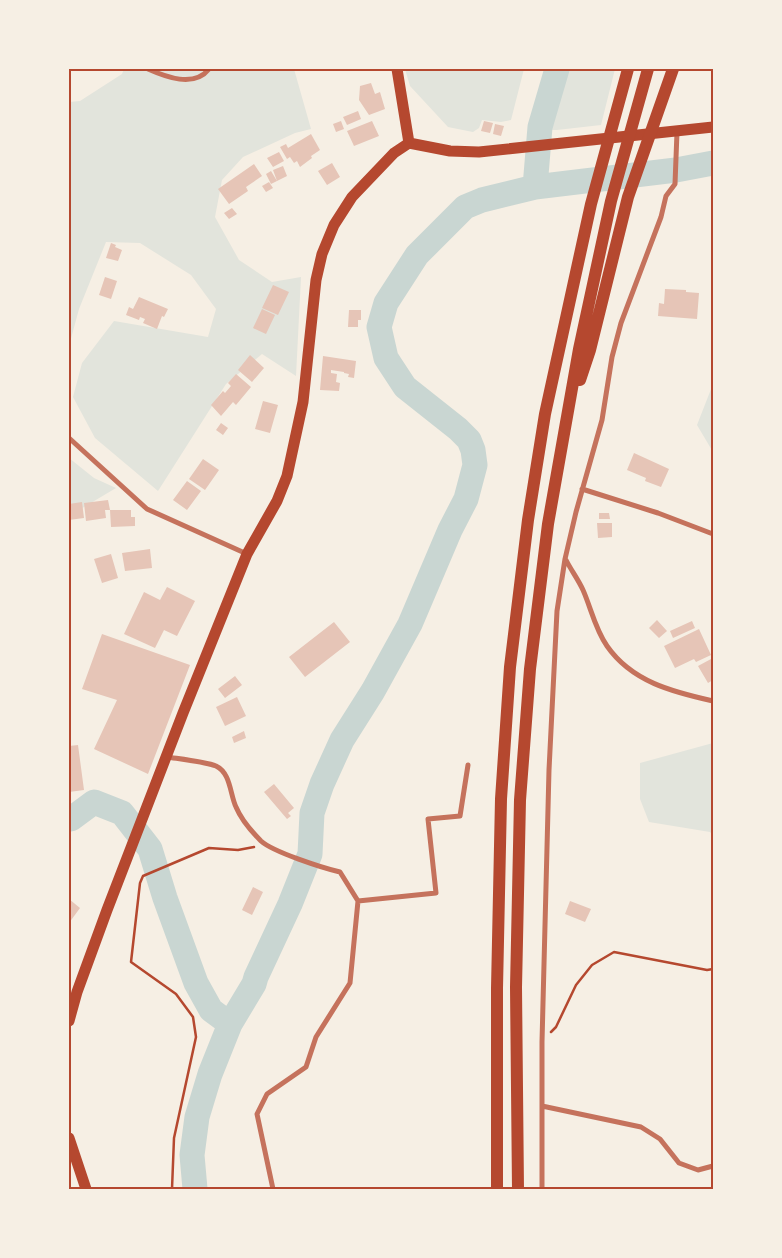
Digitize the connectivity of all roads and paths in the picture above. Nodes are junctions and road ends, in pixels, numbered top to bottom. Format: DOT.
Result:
graph roads {
  1 [pos="148,69"];
  2 [pos="209,69"];
  3 [pos="397,69"];
  4 [pos="628,69"];
  5 [pos="648,69"];
  6 [pos="673,69"];
  7 [pos="713,127"];
  8 [pos="677,131"];
  9 [pos="409,143"];
  10 [pos="564,427"];
  11 [pos="69,438"];
  12 [pos="582,488"];
  13 [pos="713,534"];
  14 [pos="247,554"];
  15 [pos="565,559"];
  16 [pos="713,700"];
  17 [pos="167,757"];
  18 [pos="468,765"];
  19 [pos="263,842"];
  20 [pos="358,901"];
  21 [pos="713,968"];
  22 [pos="69,1021"];
  23 [pos="542,1042"];
  24 [pos="542,1106"];
  25 [pos="69,1138"];
  26 [pos="713,1166"];
  27 [pos="86,1189"];
  28 [pos="172,1189"];
  29 [pos="273,1189"];
  30 [pos="497,1189"];
  31 [pos="518,1189"];
  32 [pos="542,1189"];
  1 -- 2 [label="street"];
  3 -- 9 [label="main road"];
  4 -- 30 [label="highway"];
  5 -- 10 [label="highway"];
  6 -- 10 [label="highway"];
  7 -- 8 [label="main road"];
  8 -- 9 [label="main road"];
  8 -- 12 [label="street"];
  9 -- 14 [label="main road"];
  10 -- 31 [label="highway"];
  11 -- 14 [label="street"];
  12 -- 13 [label="street"];
  12 -- 15 [label="street"];
  14 -- 17 [label="main road"];
  15 -- 16 [label="street"];
  15 -- 23 [label="street"];
  17 -- 19 [label="street"];
  17 -- 22 [label="main road"];
  18 -- 20 [label="street"];
  19 -- 20 [label="street"];
  19 -- 28 [label="path"];
  20 -- 29 [label="street"];
  21 -- 23 [label="path"];
  23 -- 24 [label="street"];
  24 -- 26 [label="street"];
  24 -- 32 [label="street"];
  25 -- 27 [label="main road"];
}
